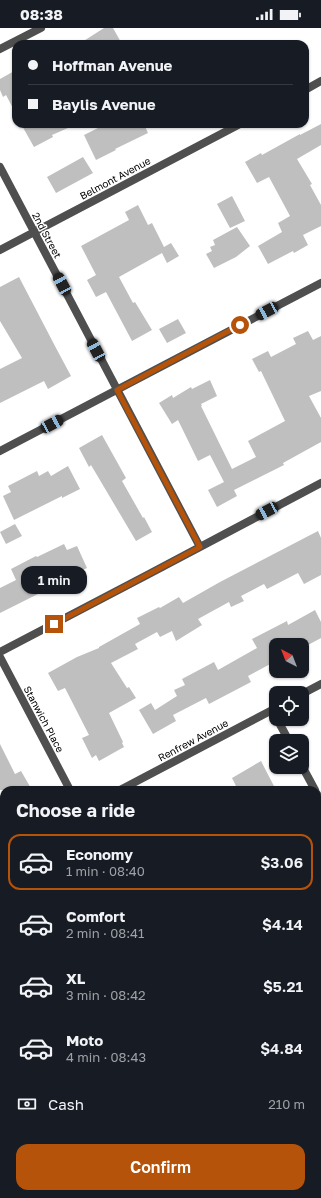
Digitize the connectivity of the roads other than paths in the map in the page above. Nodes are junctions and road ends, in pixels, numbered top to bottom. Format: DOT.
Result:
graph roads {
  1 [pos="41,28"];
  2 [pos="19,40"];
  3 [pos="12,44"];
  4 [pos="0,50"];
  5 [pos="321,82"];
  6 [pos="309,88"];
  7 [pos="232,128"];
  8 [pos="0,167"];
  9 [pos="34,232"];
  10 [pos="0,250"];
  11 [pos="321,283"];
  12 [pos="117,390"];
  13 [pos="0,451"];
  14 [pos="321,483"];
  15 [pos="200,547"];
  16 [pos="0,652"];
  17 [pos="0,657"];
  18 [pos="321,684"];
  19 [pos="309,690"];
  20 [pos="269,714"];
  21 [pos="306,774"];
  22 [pos="68,786"];
  23 [pos="128,786"];
  24 [pos="313,786"];
  1 -- 2 [label="street"];
  3 -- 4 [label="street"];
  5 -- 6 [label="street"];
  7 -- 9 [label="street, Belmont Avenue"];
  8 -- 9 [label="street, 2nd Street"];
  9 -- 10 [label="street, Belmont Avenue"];
  9 -- 12 [label="street, 2nd Street"];
  11 -- 12 [label="street"];
  12 -- 13 [label="street"];
  12 -- 15 [label="street, 2nd Street"];
  14 -- 15 [label="street"];
  15 -- 16 [label="street"];
  17 -- 22 [label="street, Stanwich Place"];
  18 -- 19 [label="street"];
  20 -- 23 [label="street, Renfrew Avenue"];
  21 -- 24 [label="street"];
}
